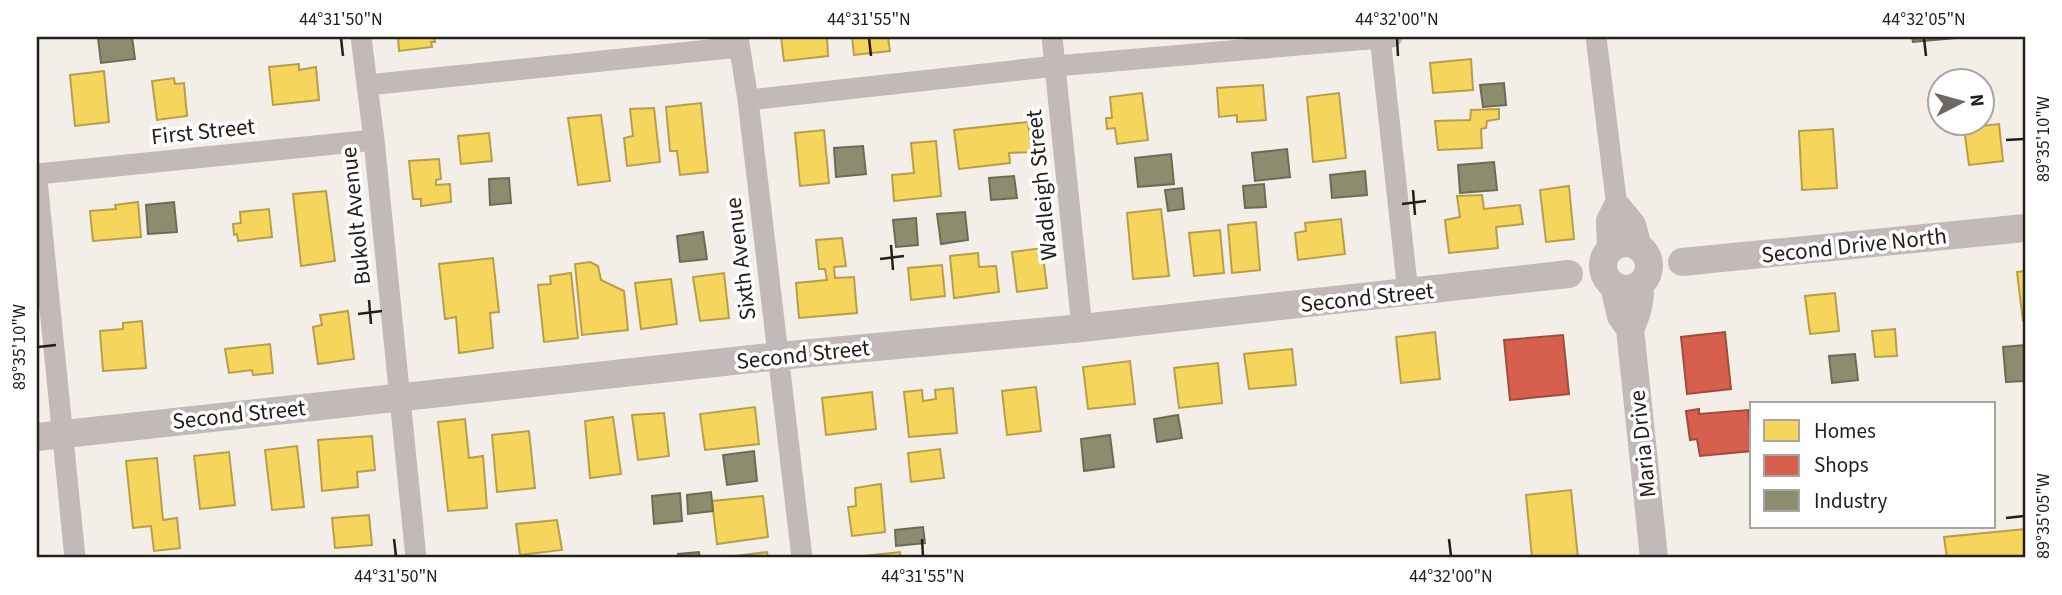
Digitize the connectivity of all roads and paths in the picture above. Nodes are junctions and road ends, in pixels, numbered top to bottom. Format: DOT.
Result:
graph roads {
  1 [pos="361,37"];
  2 [pos="1052,37"];
  3 [pos="1384,37"];
  4 [pos="1596,37"];
  5 [pos="738,42"];
  6 [pos="1056,66"];
  7 [pos="367,85"];
  8 [pos="748,100"];
  9 [pos="374,140"];
  10 [pos="37,174"];
  11 [pos="37,180"];
  12 [pos="1617,207"];
  13 [pos="2025,228"];
  14 [pos="1626,266"];
  15 [pos="1408,293"];
  16 [pos="1082,328"];
  17 [pos="779,356"];
  18 [pos="399,397"];
  19 [pos="49,436"];
  20 [pos="75,558"];
  21 [pos="416,558"];
  22 [pos="802,558"];
  23 [pos="1654,558"];
  1 -- 7 [label="street, Bukolt Avenue"];
  2 -- 6 [label="street, Wadleigh Street"];
  3 -- 6 [label="street"];
  3 -- 15 [label="street"];
  4 -- 12 [label="street"];
  5 -- 7 [label="street"];
  5 -- 8 [label="street, Sixth Avenue"];
  6 -- 8 [label="street"];
  6 -- 16 [label="street, Wadleigh Street"];
  7 -- 9 [label="street, Bukolt Avenue"];
  8 -- 17 [label="street, Sixth Avenue"];
  9 -- 10 [label="street, First Street"];
  9 -- 18 [label="street, Bukolt Avenue"];
  11 -- 19 [label="street"];
  12 -- 14 [label="street, Maria Drive"];
  13 -- 14 [label="street, Second Drive North"];
  14 -- 15 [label="street, Second Street"];
  14 -- 23 [label="street, Maria Drive"];
  15 -- 16 [label="street, Second Street"];
  16 -- 17 [label="street, Second Street"];
  17 -- 18 [label="street, Second Street"];
  17 -- 22 [label="street, Sixth Avenue"];
  18 -- 19 [label="street, Second Street"];
  18 -- 21 [label="street, Bukolt Avenue"];
  19 -- 20 [label="street"];
}
